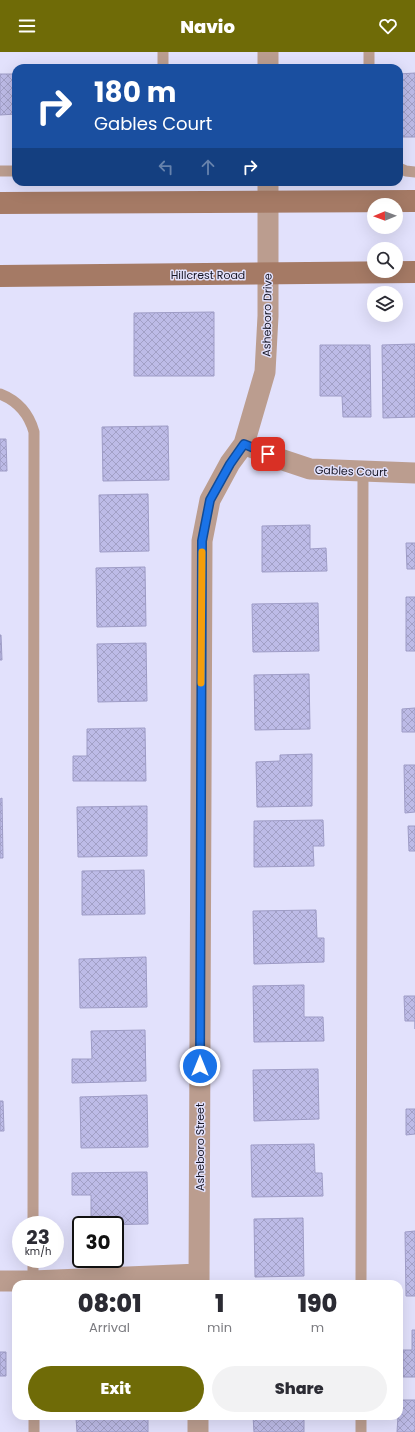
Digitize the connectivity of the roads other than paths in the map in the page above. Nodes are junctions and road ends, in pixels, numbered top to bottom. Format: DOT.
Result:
graph roads {
  1 [pos="163,52"];
  2 [pos="268,52"];
  3 [pos="369,52"];
  4 [pos="163,64"];
  5 [pos="268,64"];
  6 [pos="369,64"];
  7 [pos="403,170"];
  8 [pos="0,171"];
  9 [pos="12,171"];
  10 [pos="415,172"];
  11 [pos="268,192"];
  12 [pos="415,201"];
  13 [pos="0,203"];
  14 [pos="415,272"];
  15 [pos="268,274"];
  16 [pos="0,276"];
  17 [pos="0,394"];
  18 [pos="244,444"];
  19 [pos="363,472"];
  20 [pos="415,473"];
  21 [pos="33,1216"];
  22 [pos="33,1268"];
  23 [pos="199,1279"];
  24 [pos="33,1280"];
  25 [pos="144,1280"];
  26 [pos="361,1280"];
  27 [pos="0,1281"];
  28 [pos="12,1281"];
  29 [pos="34,1420"];
  30 [pos="198,1420"];
  31 [pos="361,1420"];
  32 [pos="34,1432"];
  33 [pos="198,1432"];
  34 [pos="361,1432"];
  1 -- 4 [label="lane"];
  2 -- 5 [label="street"];
  3 -- 6 [label="lane"];
  7 -- 10 [label="lane"];
  8 -- 9 [label="lane"];
  11 -- 12 [label="main road"];
  11 -- 13 [label="main road"];
  11 -- 15 [label="street, Asheboro Drive"];
  14 -- 15 [label="main road, Hillcrest Road"];
  15 -- 16 [label="main road, Hillcrest Road"];
  15 -- 18 [label="street, Asheboro Drive"];
  17 -- 21 [label="lane"];
  18 -- 19 [label="street, Gables Court"];
  18 -- 23 [label="street, Asheboro Street"];
  19 -- 20 [label="street, Gables Court"];
  19 -- 26 [label="lane"];
  22 -- 24 [label="lane"];
  23 -- 25 [label="street"];
  27 -- 28 [label="street"];
  29 -- 32 [label="lane"];
  30 -- 33 [label="street"];
  31 -- 34 [label="lane"];
}
